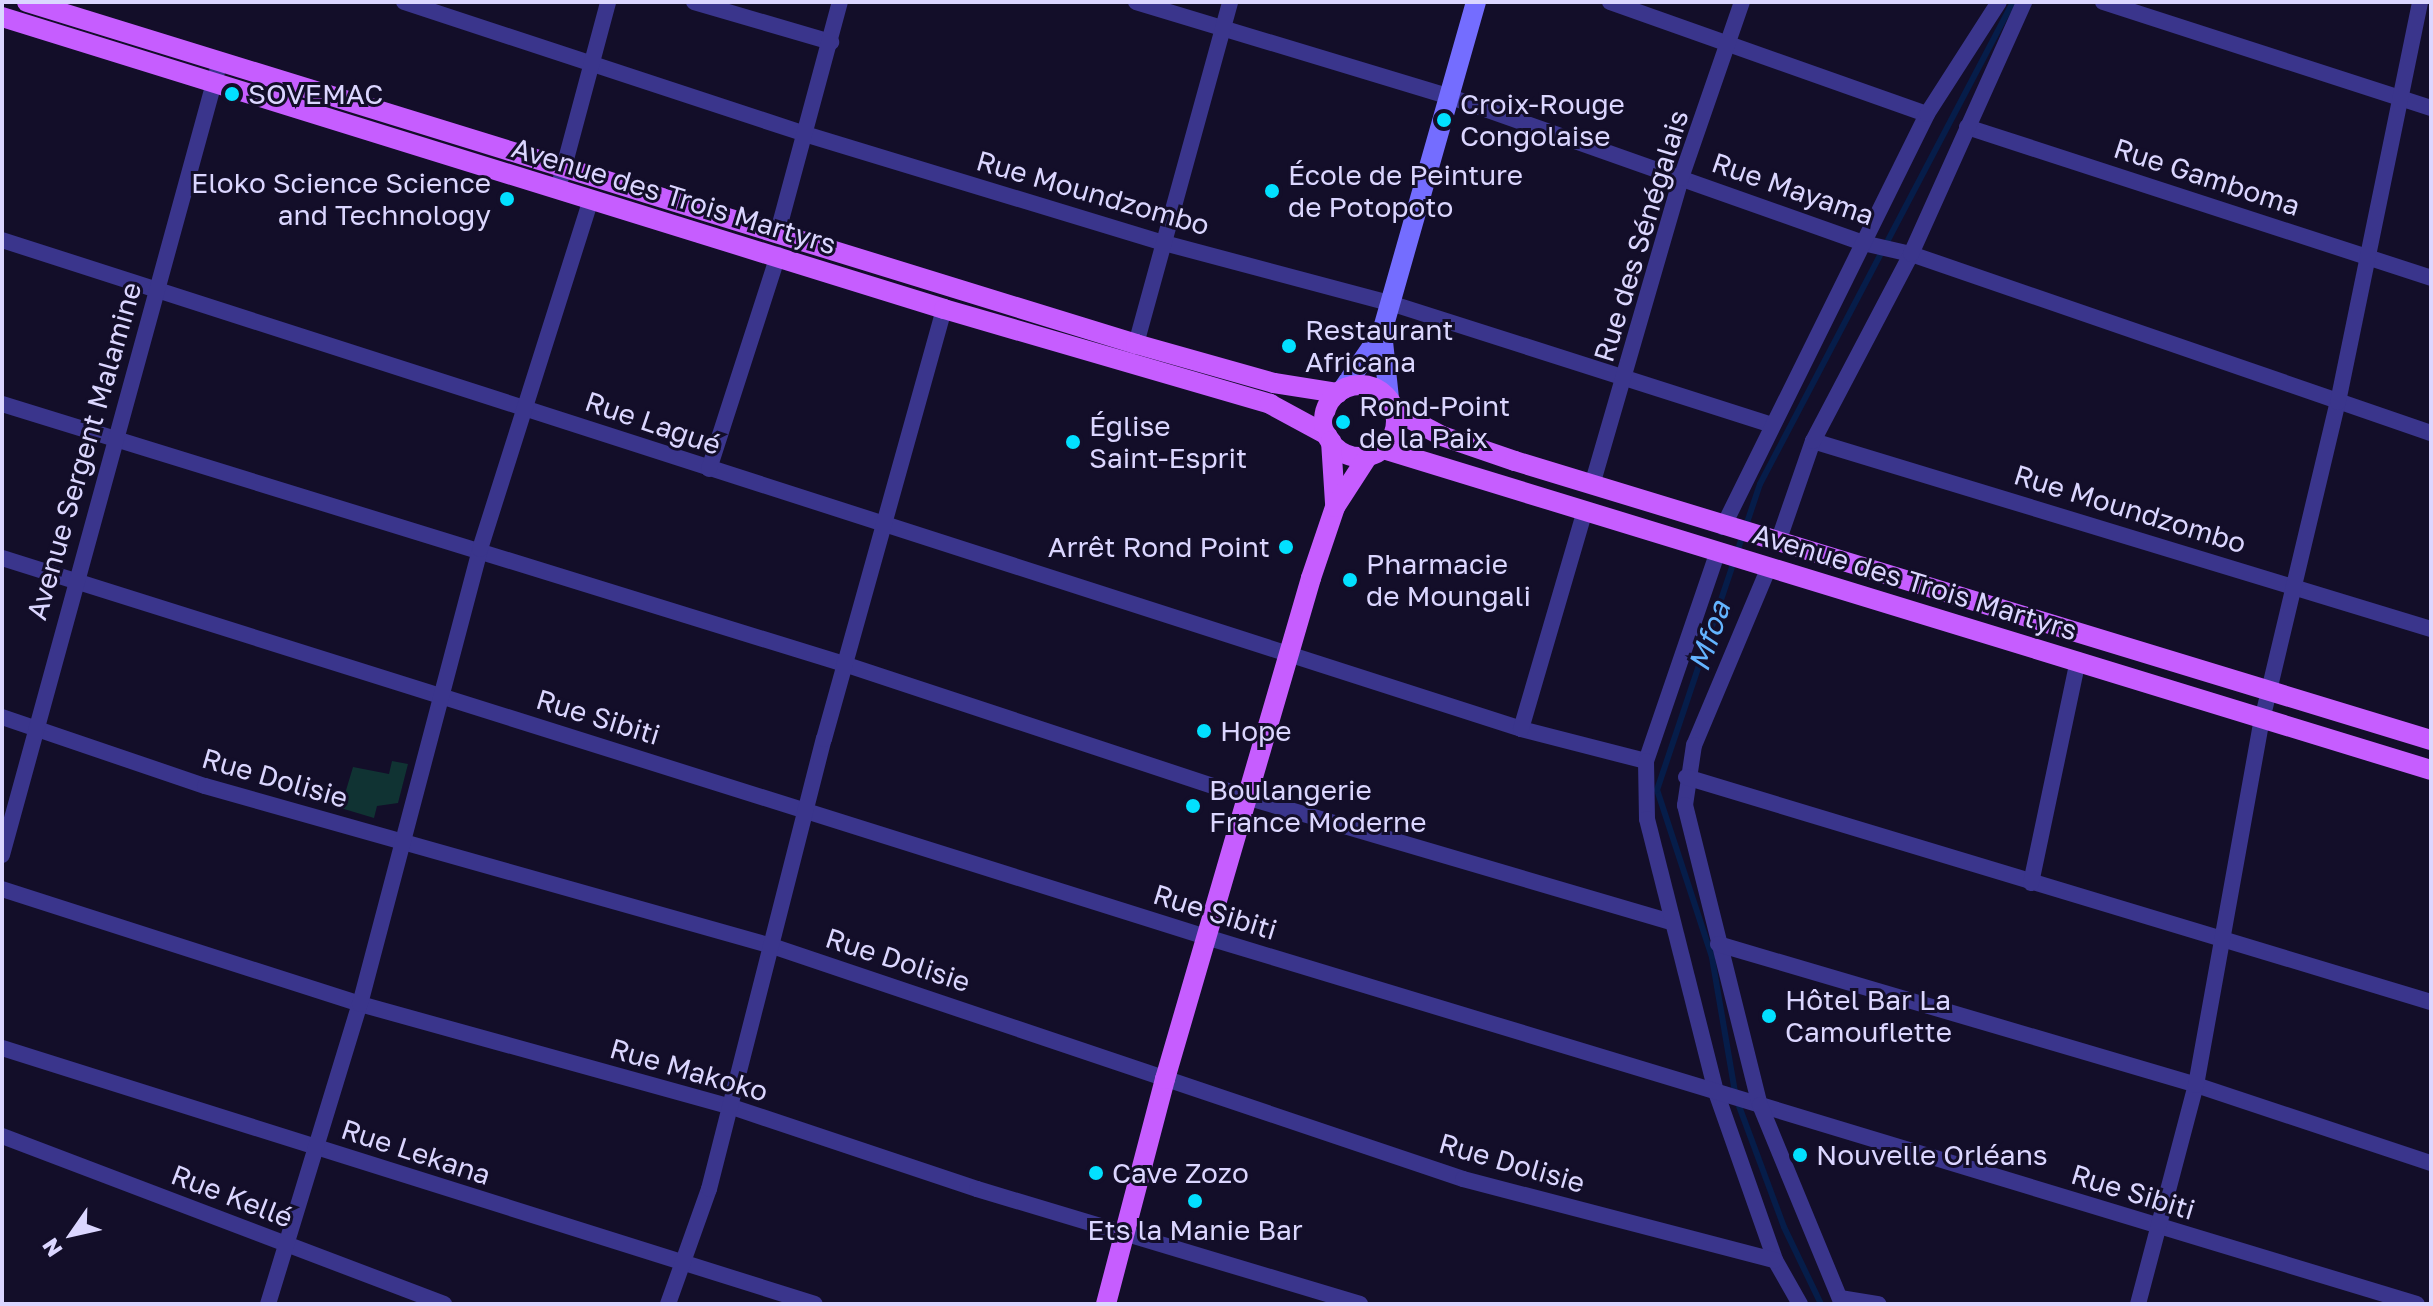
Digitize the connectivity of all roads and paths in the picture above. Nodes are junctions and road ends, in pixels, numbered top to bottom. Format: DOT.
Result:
graph roads {
  1 [pos="27,2"];
  2 [pos="404,2"];
  3 [pos="608,2"];
  4 [pos="694,2"];
  5 [pos="840,2"];
  6 [pos="1136,2"];
  7 [pos="1230,2"];
  8 [pos="1476,2"];
  9 [pos="1610,2"];
  10 [pos="1742,2"];
  11 [pos="1999,2"];
  12 [pos="2024,2"];
  13 [pos="2103,2"];
  14 [pos="2420,2"];
  15 [pos="2,17"];
  16 [pos="1222,30"];
  17 [pos="1730,40"];
  18 [pos="831,42"];
  19 [pos="220,61"];
  20 [pos="592,64"];
  21 [pos="214,84"];
  22 [pos="1448,96"];
  23 [pos="2398,98"];
  24 [pos="2431,108"];
  25 [pos="1927,114"];
  26 [pos="1967,127"];
  27 [pos="808,135"];
  28 [pos="565,168"];
  29 [pos="1681,178"];
  30 [pos="557,191"];
  31 [pos="591,200"];
  32 [pos="2,240"];
  33 [pos="1164,243"];
  34 [pos="1863,243"];
  35 [pos="778,245"];
  36 [pos="1911,254"];
  37 [pos="2366,256"];
  38 [pos="2431,278"];
  39 [pos="156,292"];
  40 [pos="1390,303"];
  41 [pos="944,309"];
  42 [pos="1382,332"];
  43 [pos="1136,344"];
  44 [pos="1625,380"];
  45 [pos="1341,391"];
  46 [pos="2338,402"];
  47 [pos="2,404"];
  48 [pos="1392,405"];
  49 [pos="524,407"];
  50 [pos="1770,424"];
  51 [pos="2431,433"];
  52 [pos="116,438"];
  53 [pos="1329,438"];
  54 [pos="1813,441"];
  55 [pos="1376,452"];
  56 [pos="709,469"];
  57 [pos="1592,485"];
  58 [pos="1335,507"];
  59 [pos="1585,510"];
  60 [pos="883,523"];
  61 [pos="1732,529"];
  62 [pos="1773,541"];
  63 [pos="480,549"];
  64 [pos="1726,553"];
  65 [pos="2,558"];
  66 [pos="1764,565"];
  67 [pos="74,580"];
  68 [pos="2295,585"];
  69 [pos="2431,629"];
  70 [pos="1289,653"];
  71 [pos="2078,660"];
  72 [pos="844,664"];
  73 [pos="2269,689"];
  74 [pos="441,695"];
  75 [pos="2,717"];
  76 [pos="2262,720"];
  77 [pos="34,727"];
  78 [pos="1521,729"];
  79 [pos="2431,740"];
  80 [pos="1646,761"];
  81 [pos="2431,770"];
  82 [pos="1686,777"];
  83 [pos="1246,797"];
  84 [pos="808,811"];
  85 [pos="402,841"];
  86 [pos="2,855"];
  87 [pos="2031,883"];
  88 [pos="2,889"];
  89 [pos="1670,922"];
  90 [pos="1206,937"];
  91 [pos="2220,938"];
  92 [pos="1718,944"];
  93 [pos="772,946"];
  94 [pos="2431,1002"];
  95 [pos="360,1004"];
  96 [pos="2,1048"];
  97 [pos="1165,1079"];
  98 [pos="2196,1085"];
  99 [pos="1719,1094"];
  100 [pos="1760,1105"];
  101 [pos="732,1107"];
  102 [pos="2,1136"];
  103 [pos="316,1148"];
  104 [pos="2431,1163"];
  105 [pos="2156,1227"];
  106 [pos="1126,1235"];
  107 [pos="285,1243"];
  108 [pos="1775,1260"];
  109 [pos="680,1263"];
  110 [pos="1841,1301"];
  111 [pos="268,1304"];
  112 [pos="444,1304"];
  113 [pos="668,1304"];
  114 [pos="815,1304"];
  115 [pos="1106,1304"];
  116 [pos="1360,1304"];
  117 [pos="1800,1304"];
  118 [pos="1879,1304"];
  119 [pos="2138,1304"];
  120 [pos="2417,1304"];
  1 -- 19 [label="main road, Avenue des Trois Martyrs"];
  2 -- 20 [label="street, Rue Moundzombo"];
  3 -- 20 [label="street"];
  4 -- 18 [label="street"];
  5 -- 18 [label="street"];
  6 -- 16 [label="street, Rue Mayama"];
  7 -- 16 [label="street"];
  8 -- 22 [label="main road"];
  9 -- 17 [label="street"];
  10 -- 17 [label="street, Rue des Sénégalais"];
  11 -- 25 [label="street"];
  12 -- 26 [label="street"];
  13 -- 23 [label="street"];
  14 -- 23 [label="street"];
  15 -- 21 [label="main road, Avenue des Trois Martyrs"];
  16 -- 22 [label="street, Rue Mayama"];
  16 -- 33 [label="street"];
  17 -- 25 [label="street"];
  17 -- 29 [label="street, Rue des Sénégalais"];
  18 -- 27 [label="street"];
  19 -- 21 [label="street, Avenue Sergent Malamine"];
  19 -- 28 [label="main road, Avenue des Trois Martyrs"];
  20 -- 27 [label="street, Rue Moundzombo"];
  20 -- 28 [label="street"];
  21 -- 30 [label="main road, Avenue des Trois Martyrs"];
  21 -- 39 [label="street, Avenue Sergent Malamine"];
  22 -- 29 [label="street, Rue Mayama"];
  22 -- 40 [label="main road"];
  23 -- 24 [label="street"];
  23 -- 37 [label="street"];
  25 -- 34 [label="street"];
  26 -- 36 [label="street"];
  26 -- 37 [label="street, Rue Gamboma"];
  27 -- 33 [label="street, Rue Moundzombo"];
  27 -- 35 [label="street"];
  28 -- 30 [label="street"];
  28 -- 35 [label="main road, Avenue des Trois Martyrs"];
  29 -- 34 [label="street, Rue Mayama"];
  29 -- 44 [label="street, Rue des Sénégalais"];
  30 -- 31 [label="main road, Avenue des Trois Martyrs"];
  31 -- 35 [label="main road, Avenue des Trois Martyrs"];
  31 -- 49 [label="street"];
  32 -- 39 [label="street, Rue Lagué"];
  33 -- 40 [label="street, Rue Moundzombo"];
  33 -- 43 [label="street"];
  34 -- 36 [label="street, Rue Mayama"];
  34 -- 50 [label="street"];
  35 -- 41 [label="main road, Avenue des Trois Martyrs"];
  35 -- 43 [label="main road, Avenue des Trois Martyrs"];
  35 -- 56 [label="street"];
  36 -- 46 [label="street, Rue Mayama"];
  36 -- 54 [label="street"];
  37 -- 38 [label="street, Rue Gamboma"];
  37 -- 46 [label="street"];
  39 -- 49 [label="street, Rue Lagué"];
  39 -- 52 [label="street, Avenue Sergent Malamine"];
  40 -- 42 [label="main road"];
  40 -- 44 [label="street, Rue Moundzombo"];
  41 -- 53 [label="main road, Avenue des Trois Martyrs"];
  41 -- 60 [label="street"];
  42 -- 45 [label="main road"];
  42 -- 48 [label="main road"];
  43 -- 45 [label="main road, Avenue des Trois Martyrs"];
  44 -- 50 [label="street, Rue Moundzombo"];
  44 -- 57 [label="street, Rue des Sénégalais"];
  45 -- 48 [label="main road"];
  45 -- 53 [label="main road"];
  46 -- 51 [label="street, Rue Mayama"];
  46 -- 68 [label="street"];
  47 -- 52 [label="street"];
  48 -- 55 [label="main road"];
  48 -- 57 [label="main road, Avenue des Trois Martyrs"];
  49 -- 56 [label="street, Rue Lagué"];
  49 -- 63 [label="street"];
  50 -- 61 [label="street"];
  52 -- 63 [label="street"];
  52 -- 67 [label="street, Avenue Sergent Malamine"];
  53 -- 55 [label="main road"];
  53 -- 58 [label="main road"];
  54 -- 62 [label="street"];
  54 -- 68 [label="street, Rue Moundzombo"];
  55 -- 58 [label="main road"];
  55 -- 59 [label="main road, Avenue des Trois Martyrs"];
  56 -- 60 [label="street, Rue Lagué"];
  57 -- 61 [label="main road, Avenue des Trois Martyrs"];
  58 -- 70 [label="main road"];
  59 -- 64 [label="main road, Avenue des Trois Martyrs"];
  59 -- 78 [label="street"];
  60 -- 70 [label="street, Rue Lagué"];
  60 -- 72 [label="street"];
  61 -- 62 [label="main road, Avenue des Trois Martyrs"];
  62 -- 73 [label="main road, Avenue des Trois Martyrs"];
  63 -- 72 [label="street"];
  63 -- 74 [label="street"];
  64 -- 66 [label="main road, Avenue des Trois Martyrs"];
  64 -- 80 [label="street"];
  65 -- 67 [label="street, Rue Sibiti"];
  66 -- 71 [label="main road, Avenue des Trois Martyrs"];
  66 -- 82 [label="street"];
  67 -- 74 [label="street, Rue Sibiti"];
  67 -- 77 [label="street, Avenue Sergent Malamine"];
  68 -- 69 [label="street, Rue Moundzombo"];
  68 -- 73 [label="street"];
  70 -- 78 [label="street, Rue Lagué"];
  70 -- 83 [label="main road"];
  71 -- 76 [label="main road, Avenue des Trois Martyrs"];
  71 -- 87 [label="street"];
  72 -- 83 [label="street"];
  72 -- 84 [label="street"];
  73 -- 76 [label="street"];
  73 -- 79 [label="main road, Avenue des Trois Martyrs"];
  74 -- 84 [label="street, Rue Sibiti"];
  74 -- 85 [label="street"];
  75 -- 77 [label="street, Rue Dolisie"];
  76 -- 81 [label="main road, Avenue des Trois Martyrs"];
  76 -- 91 [label="street"];
  77 -- 85 [label="street, Rue Dolisie"];
  77 -- 86 [label="street, Avenue Sergent Malamine"];
  78 -- 80 [label="street, Rue Lagué"];
  80 -- 89 [label="street"];
  82 -- 87 [label="street"];
  82 -- 92 [label="street"];
  83 -- 89 [label="street"];
  83 -- 90 [label="main road"];
  84 -- 90 [label="street, Rue Sibiti"];
  84 -- 93 [label="street"];
  85 -- 93 [label="street, Rue Dolisie"];
  85 -- 95 [label="street"];
  87 -- 91 [label="street"];
  88 -- 95 [label="street, Rue Makoko"];
  89 -- 99 [label="street"];
  90 -- 97 [label="main road"];
  90 -- 99 [label="street, Rue Sibiti"];
  91 -- 94 [label="street"];
  91 -- 98 [label="street"];
  92 -- 98 [label="street"];
  92 -- 100 [label="street"];
  93 -- 97 [label="street, Rue Dolisie"];
  93 -- 101 [label="street"];
  95 -- 101 [label="street, Rue Makoko"];
  95 -- 103 [label="street"];
  96 -- 103 [label="street, Rue Lekana"];
  97 -- 106 [label="main road"];
  97 -- 108 [label="street, Rue Dolisie"];
  98 -- 104 [label="street"];
  98 -- 105 [label="street"];
  99 -- 100 [label="street, Rue Sibiti"];
  99 -- 108 [label="street"];
  100 -- 105 [label="street, Rue Sibiti"];
  100 -- 110 [label="street"];
  101 -- 106 [label="street, Rue Makoko"];
  101 -- 109 [label="street"];
  102 -- 107 [label="street, Rue Kellé"];
  103 -- 107 [label="street"];
  103 -- 109 [label="street, Rue Lekana"];
  105 -- 119 [label="street"];
  105 -- 120 [label="street, Rue Sibiti"];
  106 -- 115 [label="main road"];
  106 -- 116 [label="street, Rue Makoko"];
  107 -- 111 [label="street"];
  107 -- 112 [label="street, Rue Kellé"];
  108 -- 117 [label="street"];
  109 -- 113 [label="street"];
  109 -- 114 [label="street, Rue Lekana"];
  110 -- 118 [label="street"];
}
